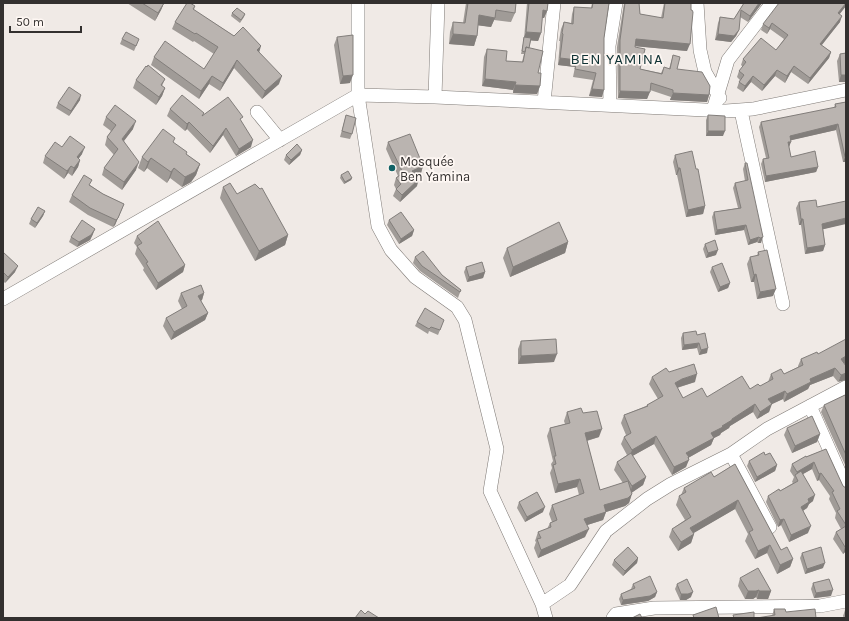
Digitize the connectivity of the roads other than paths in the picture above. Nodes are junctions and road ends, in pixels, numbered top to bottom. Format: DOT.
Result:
graph roads {
  1 [pos="358,3"];
  2 [pos="438,3"];
  3 [pos="554,3"];
  4 [pos="616,3"];
  5 [pos="697,3"];
  6 [pos="772,3"];
  7 [pos="846,90"];
  8 [pos="718,94"];
  9 [pos="358,95"];
  10 [pos="435,97"];
  11 [pos="544,102"];
  12 [pos="610,105"];
  13 [pos="719,110"];
  14 [pos="741,110"];
  15 [pos="256,112"];
  16 [pos="280,140"];
  17 [pos="3,299"];
  18 [pos="783,304"];
  19 [pos="846,387"];
  20 [pos="810,406"];
  21 [pos="731,454"];
  22 [pos="846,487"];
  23 [pos="770,527"];
  24 [pos="846,601"];
  25 [pos="542,604"];
  26 [pos="546,618"];
  27 [pos="613,618"];
  1 -- 9 [label="street"];
  2 -- 10 [label="street"];
  3 -- 11 [label="street"];
  4 -- 12 [label="street"];
  5 -- 8 [label="street"];
  6 -- 8 [label="street"];
  7 -- 14 [label="street"];
  8 -- 13 [label="street"];
  9 -- 10 [label="street"];
  9 -- 16 [label="street"];
  9 -- 25 [label="street"];
  10 -- 11 [label="street"];
  11 -- 12 [label="street"];
  12 -- 13 [label="street"];
  13 -- 14 [label="street"];
  14 -- 18 [label="street"];
  15 -- 16 [label="street"];
  16 -- 17 [label="street"];
  19 -- 20 [label="street"];
  20 -- 21 [label="street"];
  20 -- 22 [label="street"];
  21 -- 23 [label="street"];
  21 -- 25 [label="street"];
  24 -- 27 [label="street"];
  25 -- 26 [label="street"];
}
